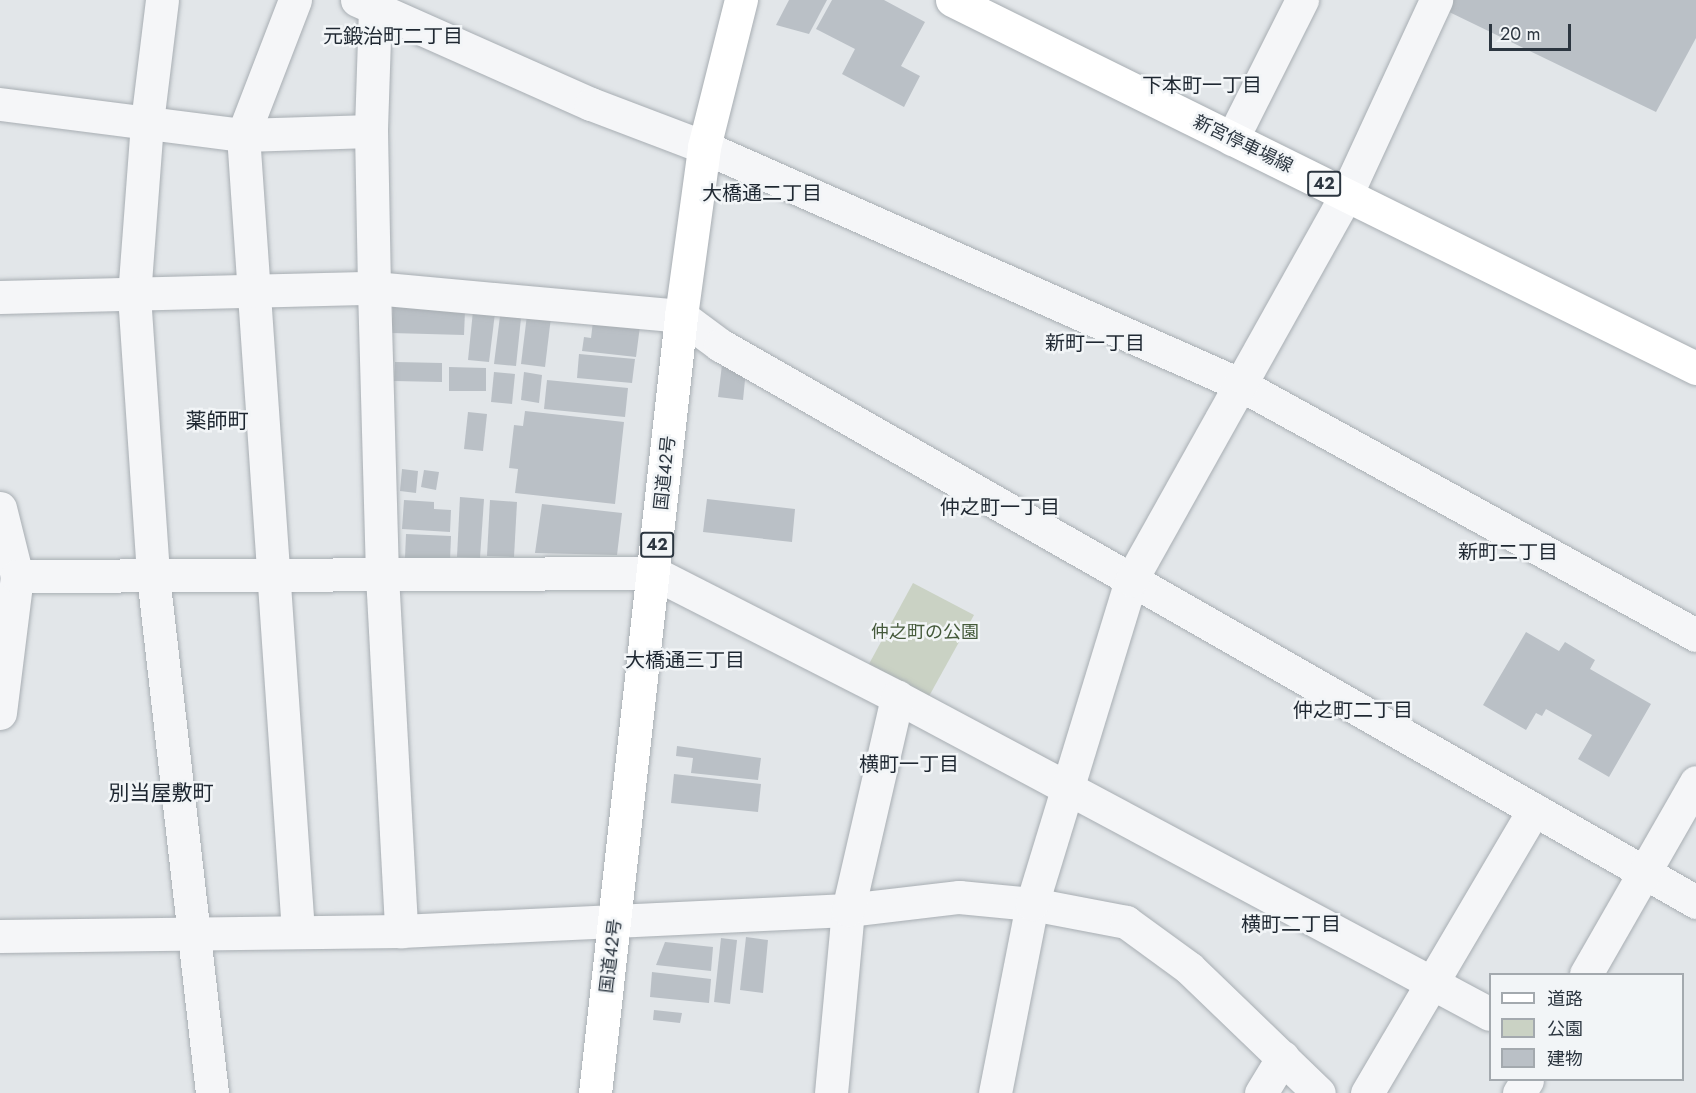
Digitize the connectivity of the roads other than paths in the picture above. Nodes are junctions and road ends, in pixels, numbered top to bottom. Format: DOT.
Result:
graph roads {
  1 [pos="162,0"];
  2 [pos="295,0"];
  3 [pos="741,0"];
  4 [pos="952,0"];
  5 [pos="1302,0"];
  6 [pos="1436,0"];
  7 [pos="371,3"];
  8 [pos="0,104"];
  9 [pos="147,123"];
  10 [pos="371,131"];
  11 [pos="243,135"];
  12 [pos="1232,139"];
  13 [pos="704,147"];
  14 [pos="1346,195"];
  15 [pos="374,288"];
  16 [pos="255,292"];
  17 [pos="134,295"];
  18 [pos="0,297"];
  19 [pos="681,316"];
  20 [pos="1696,368"];
  21 [pos="1241,385"];
  22 [pos="0,508"];
  23 [pos="654,573"];
  24 [pos="272,575"];
  25 [pos="382,575"];
  26 [pos="17,576"];
  27 [pos="153,576"];
  28 [pos="1131,580"];
  29 [pos="1696,635"];
  30 [pos="897,697"];
  31 [pos="0,713"];
  32 [pos="1696,782"];
  33 [pos="1067,789"];
  34 [pos="1534,809"];
  35 [pos="1645,873"];
  36 [pos="1696,902"];
  37 [pos="1032,904"];
  38 [pos="848,910"];
  39 [pos="615,921"];
  40 [pos="400,931"];
  41 [pos="195,932"];
  42 [pos="298,932"];
  43 [pos="0,936"];
  44 [pos="1587,973"];
  45 [pos="1432,983"];
  46 [pos="1489,1013"];
  47 [pos="1283,1057"];
  48 [pos="212,1093"];
  49 [pos="595,1093"];
  50 [pos="831,1093"];
  51 [pos="995,1093"];
  52 [pos="1261,1093"];
  53 [pos="1319,1093"];
  54 [pos="1367,1093"];
  1 -- 9 [label="street"];
  2 -- 11 [label="street"];
  3 -- 13 [label="main road, 国道42号 / 42"];
  4 -- 12 [label="main road, 新宮停車場線 / 42"];
  5 -- 12 [label="street"];
  6 -- 14 [label="street"];
  7 -- 10 [label="street"];
  7 -- 13 [label="street"];
  8 -- 9 [label="street"];
  9 -- 11 [label="street"];
  9 -- 17 [label="street"];
  10 -- 11 [label="street"];
  10 -- 15 [label="street"];
  11 -- 16 [label="street"];
  12 -- 14 [label="main road, 新宮停車場線 / 42"];
  13 -- 19 [label="main road, 国道42号 / 42"];
  13 -- 21 [label="street"];
  14 -- 20 [label="main road, 新宮停車場線 / 42"];
  14 -- 21 [label="street"];
  15 -- 16 [label="street"];
  15 -- 19 [label="street"];
  15 -- 25 [label="street"];
  16 -- 17 [label="street"];
  16 -- 24 [label="street"];
  17 -- 18 [label="street"];
  17 -- 27 [label="street"];
  19 -- 23 [label="main road, 国道42号 / 42"];
  19 -- 28 [label="street"];
  21 -- 28 [label="street"];
  21 -- 29 [label="street"];
  22 -- 26 [label="street"];
  23 -- 25 [label="street"];
  23 -- 30 [label="street"];
  23 -- 39 [label="main road, 国道42号 / 42"];
  24 -- 25 [label="street"];
  24 -- 27 [label="street"];
  24 -- 42 [label="street"];
  25 -- 40 [label="street"];
  26 -- 27 [label="street"];
  26 -- 31 [label="street"];
  27 -- 41 [label="street"];
  28 -- 33 [label="street"];
  28 -- 34 [label="street"];
  30 -- 33 [label="street"];
  30 -- 38 [label="street"];
  32 -- 35 [label="street"];
  33 -- 37 [label="street"];
  33 -- 45 [label="street"];
  34 -- 35 [label="street"];
  34 -- 45 [label="street"];
  35 -- 36 [label="street"];
  35 -- 44 [label="street"];
  37 -- 38 [label="street"];
  37 -- 47 [label="street"];
  37 -- 51 [label="street"];
  38 -- 39 [label="street"];
  38 -- 50 [label="street"];
  39 -- 40 [label="street"];
  39 -- 49 [label="main road, 国道42号 / 42"];
  40 -- 42 [label="street"];
  41 -- 42 [label="street"];
  41 -- 43 [label="street"];
  41 -- 48 [label="street"];
  45 -- 46 [label="street"];
  45 -- 54 [label="street"];
  47 -- 52 [label="street"];
  47 -- 53 [label="street"];
}
